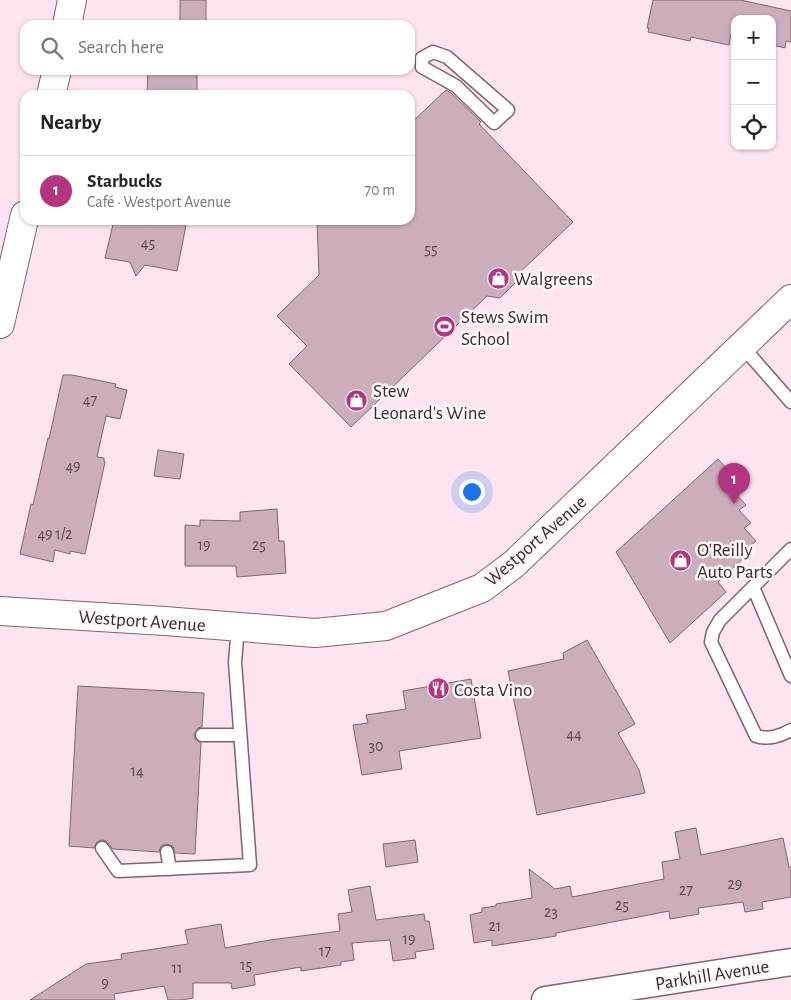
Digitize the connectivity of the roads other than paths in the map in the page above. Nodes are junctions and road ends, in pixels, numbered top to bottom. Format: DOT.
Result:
graph roads {
  1 [pos="72,0"];
  2 [pos="68,20"];
  3 [pos="56,75"];
  4 [pos="52,90"];
  5 [pos="508,110"];
  6 [pos="23,225"];
  7 [pos="791,299"];
  8 [pos="0,324"];
  9 [pos="742,346"];
  10 [pos="791,402"];
  11 [pos="791,549"];
  12 [pos="753,587"];
  13 [pos="0,611"];
  14 [pos="238,627"];
  15 [pos="791,676"];
  16 [pos="791,730"];
  17 [pos="202,735"];
  18 [pos="240,735"];
  19 [pos="102,848"];
  20 [pos="167,852"];
  21 [pos="170,869"];
  22 [pos="791,962"];
  23 [pos="545,1000"];
  1 -- 2 [label="main road"];
  3 -- 4 [label="main road"];
  5 -- 5 [label="lane"];
  6 -- 8 [label="main road"];
  7 -- 9 [label="main road, Westport Avenue"];
  9 -- 10 [label="lane"];
  9 -- 14 [label="main road, Westport Avenue"];
  11 -- 12 [label="lane"];
  12 -- 15 [label="lane"];
  12 -- 16 [label="lane"];
  13 -- 14 [label="main road, Westport Avenue"];
  14 -- 18 [label="lane"];
  17 -- 18 [label="lane"];
  18 -- 21 [label="lane"];
  19 -- 21 [label="lane"];
  20 -- 21 [label="lane"];
  22 -- 23 [label="street, Parkhill Avenue"];
}
